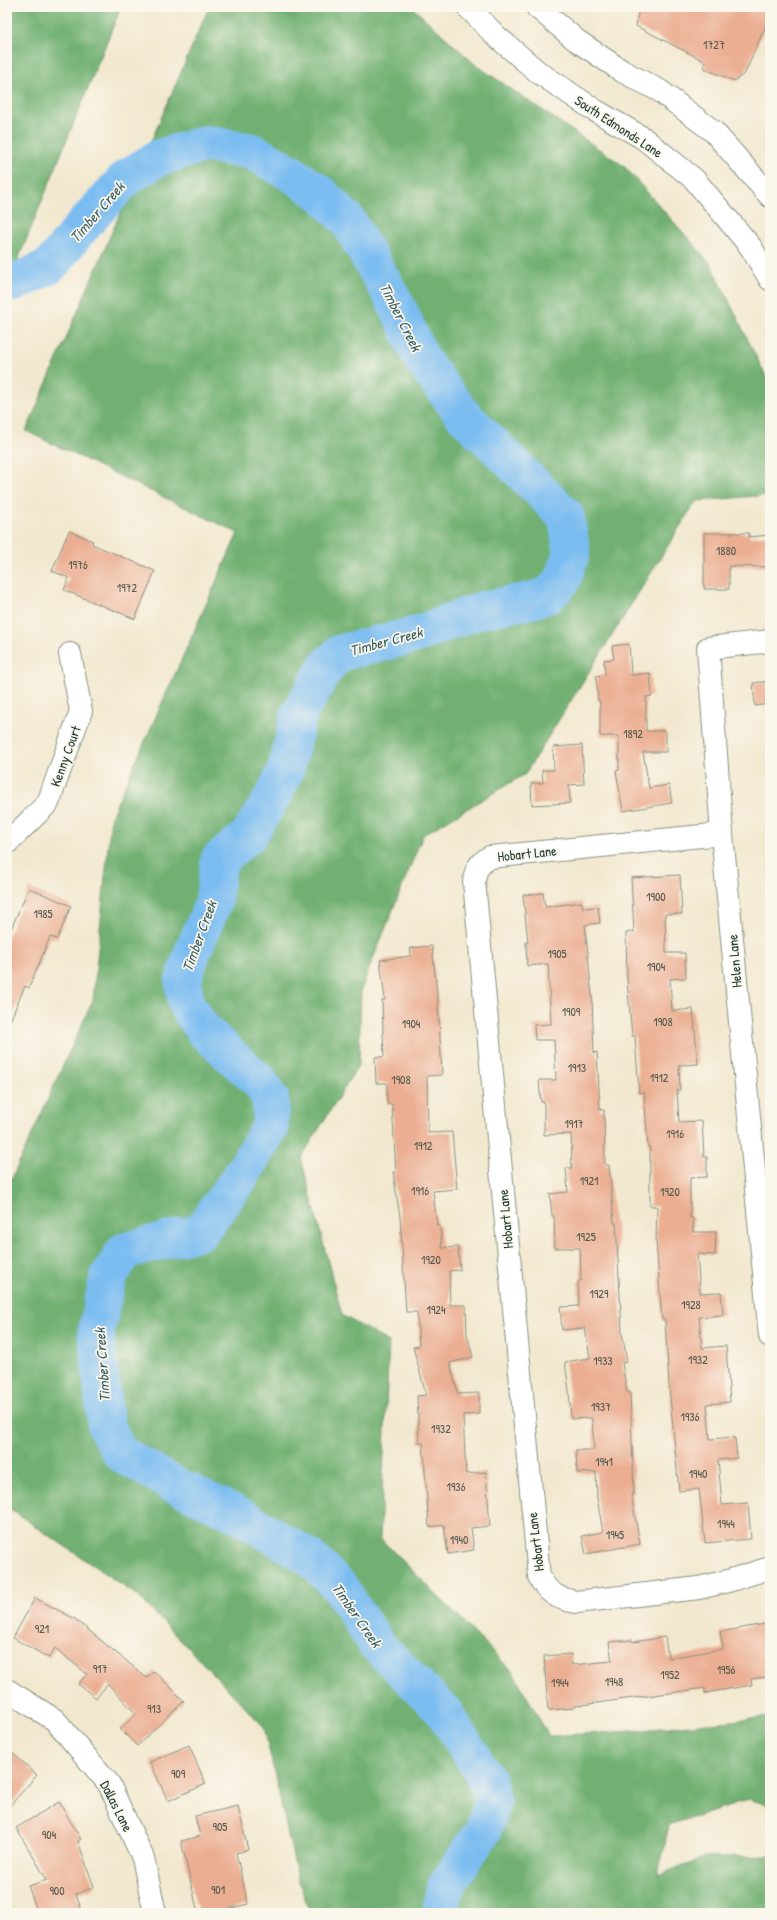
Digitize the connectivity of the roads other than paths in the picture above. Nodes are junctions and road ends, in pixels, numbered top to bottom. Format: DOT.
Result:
graph roads {
  1 [pos="468,7"];
  2 [pos="537,7"];
  3 [pos="770,196"];
  4 [pos="770,279"];
  5 [pos="770,641"];
  6 [pos="70,654"];
  7 [pos="722,834"];
  8 [pos="7,843"];
  9 [pos="770,1336"];
  10 [pos="770,1568"];
  11 [pos="7,1690"];
  12 [pos="155,1913"];
  1 -- 4 [label="street, South Edmonds Lane"];
  2 -- 3 [label="street"];
  5 -- 7 [label="street, Helen Lane"];
  6 -- 8 [label="street, Kenny Court"];
  7 -- 9 [label="street, Helen Lane"];
  7 -- 10 [label="street, Hobart Lane"];
  11 -- 12 [label="street, Dallas Lane"];
}
